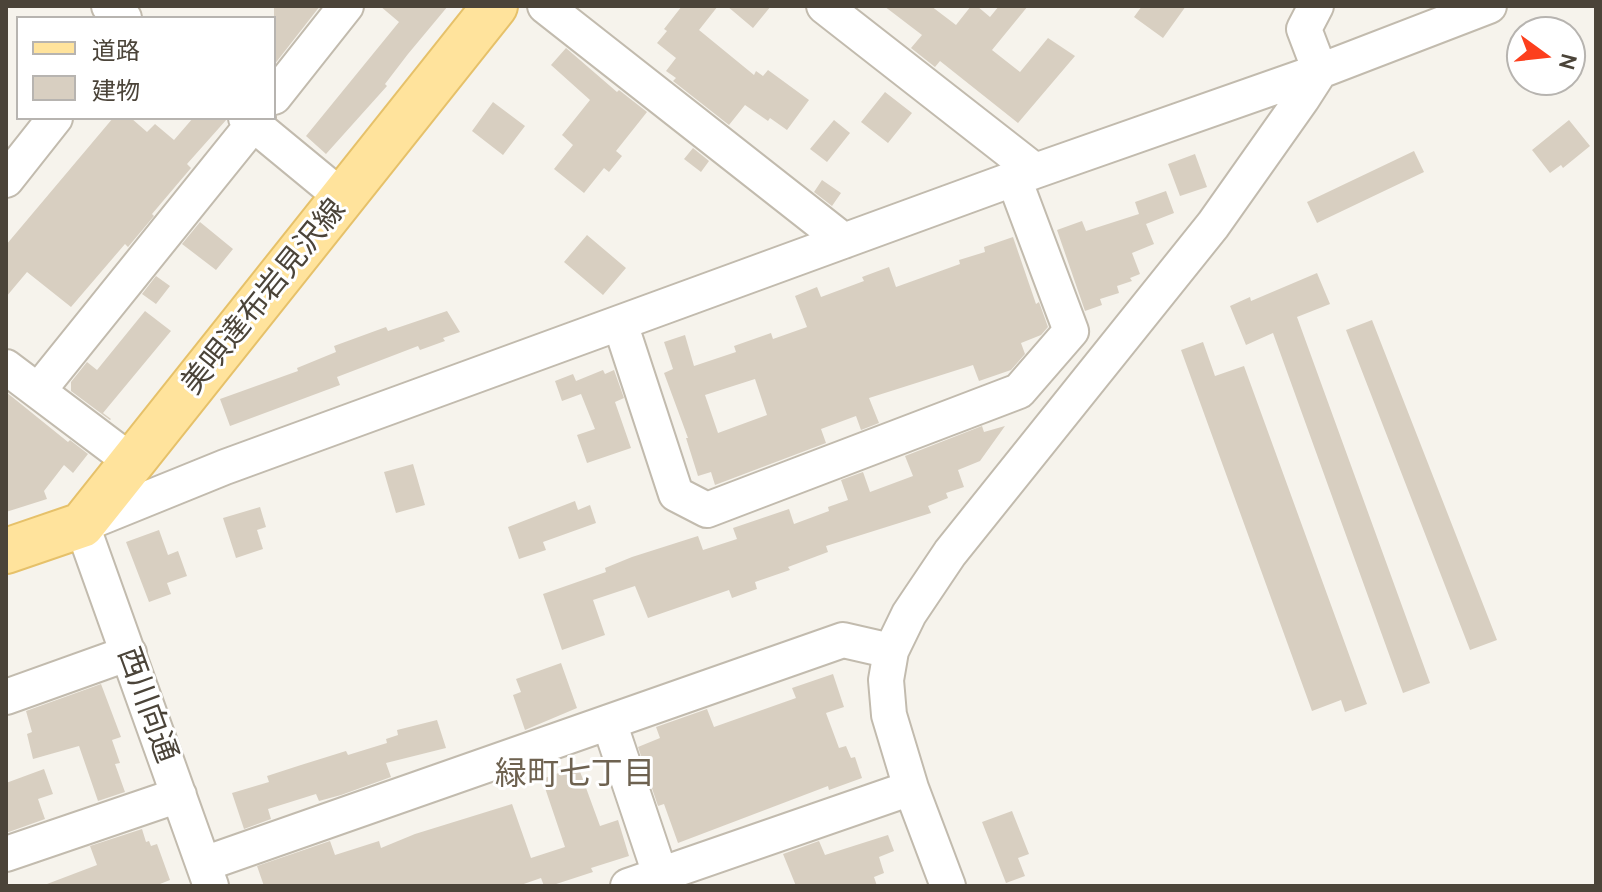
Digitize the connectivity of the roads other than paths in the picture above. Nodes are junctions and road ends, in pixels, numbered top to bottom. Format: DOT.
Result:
graph roads {
  1 [pos="346,6"];
  2 [pos="545,6"];
  3 [pos="824,6"];
  4 [pos="1316,6"];
  5 [pos="1489,6"];
  6 [pos="490,8"];
  7 [pos="1320,71"];
  8 [pos="276,94"];
  9 [pos="53,120"];
  10 [pos="252,120"];
  11 [pos="1024,175"];
  12 [pos="6,180"];
  13 [pos="343,198"];
  14 [pos="844,241"];
  15 [pos="620,323"];
  16 [pos="6,367"];
  17 [pos="38,391"];
  18 [pos="132,462"];
  19 [pos="82,525"];
  20 [pos="6,551"];
  21 [pos="891,651"];
  22 [pos="129,653"];
  23 [pos="6,697"];
  24 [pos="609,722"];
  25 [pos="911,788"];
  26 [pos="179,795"];
  27 [pos="6,854"];
  28 [pos="207,875"];
  29 [pos="662,880"];
  30 [pos="628,886"];
  31 [pos="948,886"];
  1 -- 8 [label="street"];
  2 -- 14 [label="street"];
  3 -- 11 [label="street"];
  4 -- 7 [label="street"];
  5 -- 7 [label="street"];
  6 -- 13 [label="main road, 美唄達布岩見沢線"];
  7 -- 11 [label="street"];
  7 -- 21 [label="street"];
  9 -- 12 [label="street"];
  10 -- 13 [label="street"];
  10 -- 17 [label="street"];
  11 -- 14 [label="street"];
  11 -- 15 [label="street"];
  13 -- 18 [label="main road, 美唄達布岩見沢線"];
  14 -- 15 [label="street"];
  15 -- 19 [label="street"];
  16 -- 17 [label="street"];
  17 -- 18 [label="street"];
  18 -- 19 [label="main road, 美唄達布岩見沢線"];
  19 -- 20 [label="main road"];
  19 -- 22 [label="street, 西川向通"];
  21 -- 24 [label="street"];
  21 -- 25 [label="street"];
  22 -- 23 [label="street"];
  22 -- 26 [label="street, 西川向通"];
  24 -- 28 [label="street"];
  24 -- 29 [label="street"];
  25 -- 29 [label="street"];
  25 -- 31 [label="street"];
  26 -- 27 [label="street"];
  26 -- 28 [label="street, 西川向通"];
  29 -- 30 [label="street"];
}
